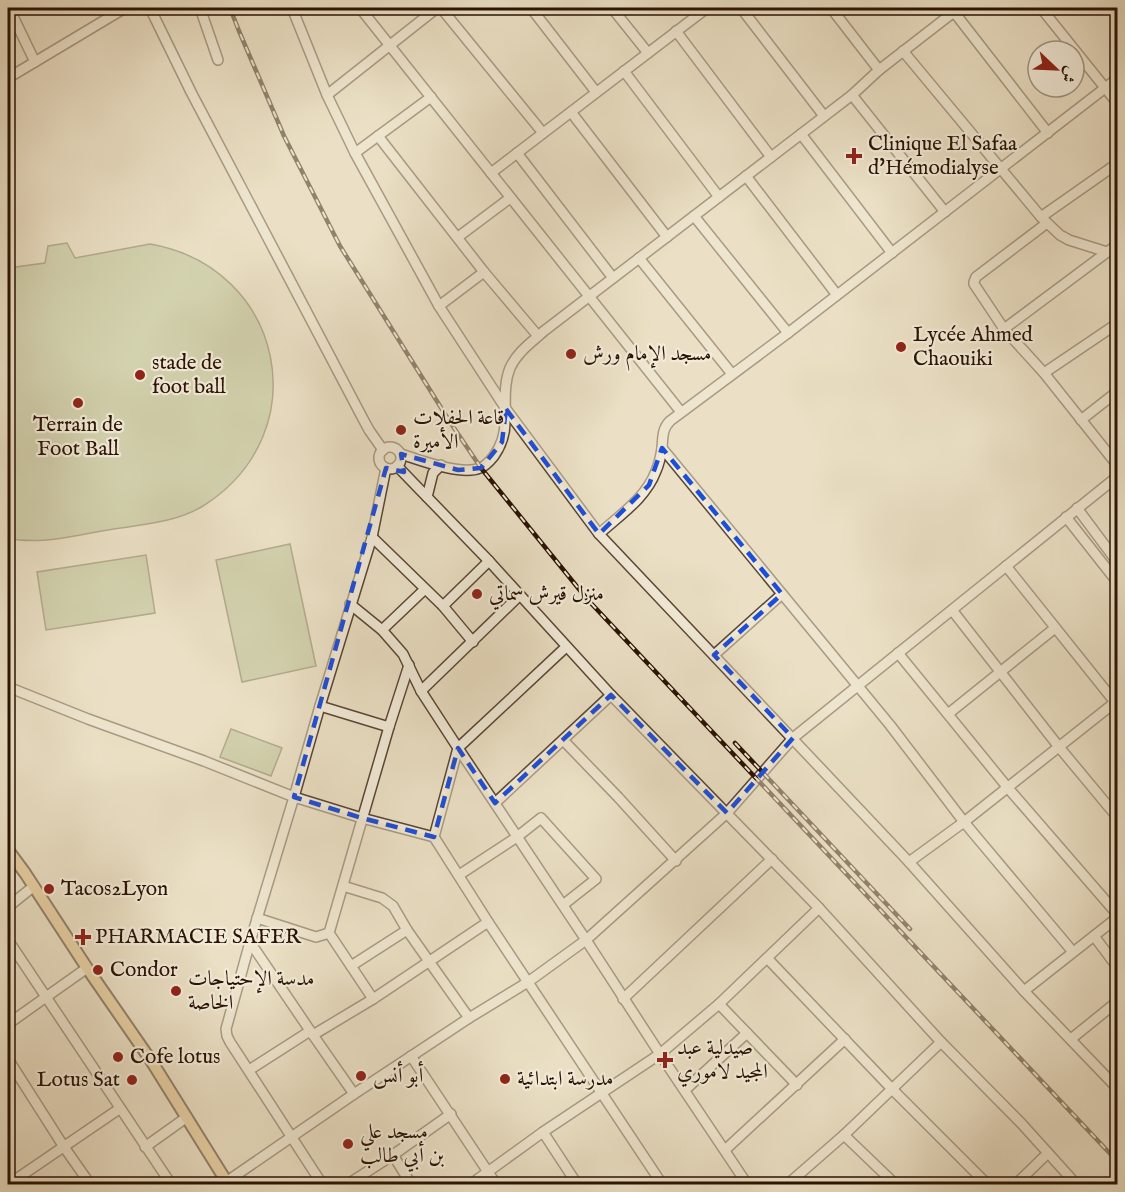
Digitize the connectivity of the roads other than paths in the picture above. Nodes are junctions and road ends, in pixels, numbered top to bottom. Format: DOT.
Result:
graph roads {
  1 [pos="9,8"];
  2 [pos="125,8"];
  3 [pos="150,8"];
  4 [pos="200,8"];
  5 [pos="292,8"];
  6 [pos="360,8"];
  7 [pos="439,8"];
  8 [pos="531,8"];
  9 [pos="612,8"];
  10 [pos="704,8"];
  11 [pos="741,8"];
  12 [pos="831,8"];
  13 [pos="1041,8"];
  14 [pos="956,10"];
  15 [pos="676,31"];
  16 [pos="389,45"];
  17 [pos="903,51"];
  18 [pos="648,53"];
  19 [pos="218,60"];
  20 [pos="35,62"];
  21 [pos="879,70"];
  22 [pos="624,71"];
  23 [pos="8,78"];
  24 [pos="1118,78"];
  25 [pos="1105,88"];
  26 [pos="596,92"];
  27 [pos="327,95"];
  28 [pos="852,95"];
  29 [pos="430,97"];
  30 [pos="1118,104"];
  31 [pos="571,112"];
  32 [pos="824,116"];
  33 [pos="1048,132"];
  34 [pos="543,133"];
  35 [pos="801,134"];
  36 [pos="378,136"];
  37 [pos="355,153"];
  38 [pos="517,153"];
  39 [pos="771,157"];
  40 [pos="1118,163"];
  41 [pos="1001,169"];
  42 [pos="491,173"];
  43 [pos="746,176"];
  44 [pos="719,197"];
  45 [pos="510,198"];
  46 [pos="945,212"];
  47 [pos="694,216"];
  48 [pos="1044,220"];
  49 [pos="458,237"];
  50 [pos="667,237"];
  51 [pos="1118,244"];
  52 [pos="1107,252"];
  53 [pos="892,253"];
  54 [pos="639,258"];
  55 [pos="484,272"];
  56 [pos="614,278"];
  57 [pos="837,295"];
  58 [pos="589,297"];
  59 [pos="439,306"];
  60 [pos="1117,324"];
  61 [pos="1004,329"];
  62 [pos="788,333"];
  63 [pos="538,336"];
  64 [pos="1044,373"];
  65 [pos="732,374"];
  66 [pos="1118,391"];
  67 [pos="506,409"];
  68 [pos="681,412"];
  69 [pos="1081,420"];
  70 [pos="662,448"];
  71 [pos="383,450"];
  72 [pos="400,454"];
  73 [pos="441,465"];
  74 [pos="397,466"];
  75 [pos="1118,466"];
  76 [pos="386,468"];
  77 [pos="1118,476"];
  78 [pos="428,497"];
  79 [pos="1077,508"];
  80 [pos="1066,517"];
  81 [pos="599,534"];
  82 [pos="372,537"];
  83 [pos="489,561"];
  84 [pos="1118,563"];
  85 [pos="1006,566"];
  86 [pos="1117,580"];
  87 [pos="425,589"];
  88 [pos="782,594"];
  89 [pos="520,595"];
  90 [pos="350,604"];
  91 [pos="443,606"];
  92 [pos="952,610"];
  93 [pos="1055,628"];
  94 [pos="382,630"];
  95 [pos="473,642"];
  96 [pos="566,647"];
  97 [pos="898,653"];
  98 [pos="714,655"];
  99 [pos="409,665"];
  100 [pos="1001,672"];
  101 [pos="858,686"];
  102 [pos="8,687"];
  103 [pos="421,691"];
  104 [pos="611,695"];
  105 [pos="1116,703"];
  106 [pos="320,706"];
  107 [pos="948,714"];
  108 [pos="389,727"];
  109 [pos="793,738"];
  110 [pos="563,740"];
  111 [pos="1059,747"];
  112 [pos="458,748"];
  113 [pos="1008,788"];
  114 [pos="294,797"];
  115 [pos="495,803"];
  116 [pos="727,813"];
  117 [pos="362,818"];
  118 [pos="1118,818"];
  119 [pos="964,822"];
  120 [pos="434,837"];
  121 [pos="517,837"];
  122 [pos="8,850"];
  123 [pos="772,859"];
  124 [pos="676,861"];
  125 [pos="909,862"];
  126 [pos="459,875"];
  127 [pos="34,886"];
  128 [pos="343,886"];
  129 [pos="562,905"];
  130 [pos="8,907"];
  131 [pos="819,908"];
  132 [pos="1118,916"];
  133 [pos="257,918"];
  134 [pos="488,922"];
  135 [pos="407,930"];
  136 [pos="330,933"];
  137 [pos="1094,936"];
  138 [pos="8,940"];
  139 [pos="586,940"];
  140 [pos="250,942"];
  141 [pos="1073,952"];
  142 [pos="767,958"];
  143 [pos="429,962"];
  144 [pos="351,966"];
  145 [pos="87,968"];
  146 [pos="1118,968"];
  147 [pos="528,982"];
  148 [pos="1024,991"];
  149 [pos="46,998"];
  150 [pos="373,999"];
  151 [pos="623,999"];
  152 [pos="1118,1001"];
  153 [pos="719,1004"];
  154 [pos="469,1018"];
  155 [pos="8,1024"];
  156 [pos="311,1033"];
  157 [pos="747,1033"];
  158 [pos="845,1039"];
  159 [pos="1071,1039"];
  160 [pos="941,1042"];
  161 [pos="660,1054"];
  162 [pos="411,1056"];
  163 [pos="8,1059"];
  164 [pos="249,1070"];
  165 [pos="796,1084"];
  166 [pos="1117,1087"];
  167 [pos="892,1089"];
  168 [pos="685,1090"];
  169 [pos="602,1093"];
  170 [pos="354,1094"];
  171 [pos="119,1109"];
  172 [pos="451,1114"];
  173 [pos="187,1117"];
  174 [pos="543,1132"];
  175 [pos="844,1134"];
  176 [pos="291,1136"];
  177 [pos="145,1147"];
  178 [pos="64,1148"];
  179 [pos="725,1150"];
  180 [pos="1048,1153"];
  181 [pos="393,1155"];
  182 [pos="488,1172"];
  183 [pos="10,1182"];
  184 [pos="227,1183"];
  185 [pos="90,1185"];
  186 [pos="171,1185"];
  187 [pos="322,1185"];
  188 [pos="348,1185"];
  189 [pos="411,1185"];
  190 [pos="471,1185"];
  191 [pos="496,1185"];
  192 [pos="577,1185"];
  193 [pos="662,1185"];
  194 [pos="747,1185"];
  195 [pos="788,1185"];
  196 [pos="895,1185"];
  197 [pos="987,1185"];
  198 [pos="1016,1185"];
  199 [pos="1076,1185"];
  1 -- 20 [label="street"];
  2 -- 20 [label="street"];
  3 -- 71 [label="street"];
  4 -- 19 [label="street"];
  5 -- 27 [label="street"];
  6 -- 16 [label="street"];
  7 -- 16 [label="street"];
  7 -- 34 [label="street"];
  8 -- 26 [label="street"];
  9 -- 18 [label="street"];
  10 -- 15 [label="street"];
  11 -- 32 [label="street"];
  12 -- 21 [label="street"];
  13 -- 25 [label="street"];
  14 -- 17 [label="street"];
  14 -- 33 [label="street"];
  15 -- 18 [label="street"];
  15 -- 39 [label="street"];
  16 -- 27 [label="street"];
  16 -- 29 [label="street"];
  17 -- 21 [label="street"];
  17 -- 41 [label="street"];
  18 -- 22 [label="street"];
  20 -- 23 [label="street"];
  21 -- 28 [label="street"];
  22 -- 26 [label="street"];
  22 -- 44 [label="street"];
  24 -- 25 [label="street"];
  25 -- 30 [label="street"];
  25 -- 33 [label="street"];
  26 -- 31 [label="street"];
  27 -- 37 [label="street"];
  28 -- 32 [label="street"];
  28 -- 46 [label="street"];
  29 -- 36 [label="street"];
  29 -- 42 [label="street"];
  31 -- 34 [label="street"];
  31 -- 50 [label="street"];
  32 -- 35 [label="street"];
  33 -- 41 [label="street"];
  34 -- 38 [label="street"];
  35 -- 39 [label="street"];
  35 -- 53 [label="street"];
  36 -- 37 [label="street"];
  36 -- 49 [label="street"];
  37 -- 59 [label="street"];
  38 -- 42 [label="street"];
  38 -- 56 [label="street"];
  39 -- 43 [label="street"];
  40 -- 48 [label="street"];
  41 -- 46 [label="street"];
  41 -- 48 [label="street"];
  42 -- 45 [label="street"];
  43 -- 44 [label="street"];
  43 -- 57 [label="street"];
  44 -- 47 [label="street"];
  45 -- 49 [label="street"];
  45 -- 58 [label="street"];
  46 -- 53 [label="street"];
  47 -- 50 [label="street"];
  47 -- 62 [label="street"];
  48 -- 52 [label="street"];
  48 -- 61 [label="street"];
  49 -- 55 [label="street"];
  50 -- 54 [label="street"];
  51 -- 52 [label="street"];
  52 -- 61 [label="street"];
  53 -- 57 [label="street"];
  54 -- 56 [label="street"];
  54 -- 65 [label="street"];
  55 -- 59 [label="street"];
  55 -- 63 [label="street"];
  56 -- 58 [label="street"];
  57 -- 62 [label="street"];
  58 -- 63 [label="street"];
  58 -- 68 [label="street"];
  59 -- 67 [label="street"];
  60 -- 64 [label="street"];
  61 -- 64 [label="street"];
  62 -- 65 [label="street"];
  63 -- 67 [label="street"];
  64 -- 69 [label="street"];
  65 -- 68 [label="street"];
  66 -- 69 [label="street"];
  67 -- 73 [label="street"];
  67 -- 81 [label="street"];
  68 -- 70 [label="street"];
  69 -- 75 [label="street"];
  70 -- 81 [label="street"];
  70 -- 88 [label="street"];
  71 -- 72 [label="street"];
  71 -- 76 [label="street"];
  72 -- 73 [label="street"];
  72 -- 74 [label="street"];
  73 -- 78 [label="street"];
  74 -- 76 [label="street"];
  74 -- 78 [label="street"];
  76 -- 82 [label="street"];
  77 -- 79 [label="street"];
  78 -- 83 [label="street"];
  79 -- 80 [label="street"];
  79 -- 84 [label="street"];
  80 -- 85 [label="street"];
  80 -- 86 [label="street"];
  81 -- 98 [label="street"];
  82 -- 87 [label="street"];
  82 -- 90 [label="street"];
  83 -- 89 [label="street"];
  83 -- 91 [label="street"];
  85 -- 92 [label="street"];
  85 -- 93 [label="street"];
  87 -- 91 [label="street"];
  87 -- 94 [label="street"];
  88 -- 98 [label="street"];
  88 -- 101 [label="street"];
  89 -- 95 [label="street"];
  89 -- 96 [label="street"];
  90 -- 94 [label="street"];
  90 -- 106 [label="street"];
  91 -- 95 [label="street"];
  92 -- 97 [label="street"];
  92 -- 100 [label="street"];
  93 -- 100 [label="street"];
  93 -- 105 [label="street"];
  94 -- 99 [label="street"];
  95 -- 103 [label="street"];
  96 -- 104 [label="street"];
  96 -- 112 [label="street"];
  97 -- 101 [label="street"];
  97 -- 107 [label="street"];
  98 -- 109 [label="street"];
  99 -- 103 [label="street"];
  99 -- 108 [label="street"];
  100 -- 107 [label="street"];
  100 -- 111 [label="street"];
  101 -- 109 [label="street"];
  101 -- 119 [label="street"];
  102 -- 114 [label="street"];
  103 -- 112 [label="street"];
  104 -- 110 [label="street"];
  104 -- 116 [label="street"];
  105 -- 111 [label="street"];
  106 -- 108 [label="street"];
  106 -- 114 [label="street"];
  107 -- 113 [label="street"];
  108 -- 117 [label="street"];
  109 -- 116 [label="street"];
  109 -- 125 [label="street"];
  110 -- 115 [label="street"];
  110 -- 124 [label="street"];
  111 -- 113 [label="street"];
  111 -- 118 [label="street"];
  112 -- 115 [label="street"];
  112 -- 120 [label="street"];
  113 -- 119 [label="street"];
  113 -- 132 [label="street"];
  114 -- 117 [label="street"];
  114 -- 133 [label="street"];
  115 -- 121 [label="street"];
  116 -- 123 [label="street"];
  116 -- 124 [label="street"];
  117 -- 120 [label="street"];
  117 -- 128 [label="street"];
  119 -- 125 [label="street"];
  119 -- 141 [label="street"];
  120 -- 126 [label="street"];
  121 -- 126 [label="street"];
  121 -- 129 [label="street"];
  121 -- 129 [label="street"];
  122 -- 127 [label="main road"];
  123 -- 131 [label="street"];
  123 -- 151 [label="street"];
  124 -- 139 [label="street"];
  125 -- 148 [label="street"];
  126 -- 134 [label="street"];
  127 -- 130 [label="street"];
  127 -- 145 [label="main road"];
  128 -- 135 [label="street"];
  128 -- 136 [label="street"];
  129 -- 139 [label="street"];
  131 -- 142 [label="street"];
  131 -- 160 [label="street"];
  132 -- 137 [label="street"];
  133 -- 136 [label="street"];
  133 -- 140 [label="street"];
  134 -- 143 [label="street"];
  134 -- 147 [label="street"];
  135 -- 143 [label="street"];
  135 -- 144 [label="street"];
  136 -- 144 [label="street"];
  137 -- 141 [label="street"];
  137 -- 146 [label="street"];
  138 -- 149 [label="street"];
  139 -- 147 [label="street"];
  139 -- 151 [label="street"];
  140 -- 156 [label="street"];
  140 -- 164 [label="street"];
  141 -- 148 [label="street"];
  142 -- 153 [label="street"];
  142 -- 158 [label="street"];
  143 -- 150 [label="street"];
  143 -- 154 [label="street"];
  144 -- 150 [label="street"];
  145 -- 149 [label="street"];
  145 -- 173 [label="main road"];
  147 -- 154 [label="street"];
  147 -- 169 [label="street"];
  148 -- 159 [label="street"];
  149 -- 155 [label="street"];
  149 -- 171 [label="street"];
  150 -- 156 [label="street"];
  151 -- 161 [label="street"];
  152 -- 159 [label="street"];
  153 -- 157 [label="street"];
  153 -- 161 [label="street"];
  154 -- 162 [label="street"];
  156 -- 164 [label="street"];
  156 -- 170 [label="street"];
  157 -- 165 [label="street"];
  157 -- 168 [label="street"];
  158 -- 165 [label="street"];
  158 -- 167 [label="street"];
  159 -- 166 [label="street"];
  160 -- 167 [label="street"];
  160 -- 180 [label="street"];
  161 -- 168 [label="street"];
  161 -- 169 [label="street"];
  162 -- 170 [label="street"];
  162 -- 172 [label="street"];
  163 -- 178 [label="street"];
  164 -- 176 [label="street"];
  165 -- 179 [label="street"];
  167 -- 175 [label="street"];
  167 -- 197 [label="street"];
  168 -- 179 [label="street"];
  169 -- 174 [label="street"];
  169 -- 193 [label="street"];
  170 -- 176 [label="street"];
  171 -- 177 [label="street"];
  171 -- 178 [label="street"];
  172 -- 181 [label="street"];
  172 -- 182 [label="street"];
  173 -- 177 [label="street"];
  173 -- 184 [label="main road"];
  174 -- 182 [label="street"];
  174 -- 192 [label="street"];
  175 -- 195 [label="street"];
  175 -- 196 [label="street"];
  176 -- 184 [label="street"];
  176 -- 187 [label="street"];
  177 -- 186 [label="street"];
  178 -- 183 [label="street"];
  178 -- 185 [label="street"];
  179 -- 194 [label="street"];
  180 -- 198 [label="street"];
  180 -- 199 [label="street"];
  181 -- 188 [label="street"];
  181 -- 189 [label="street"];
  182 -- 190 [label="street"];
  182 -- 191 [label="street"];
}
